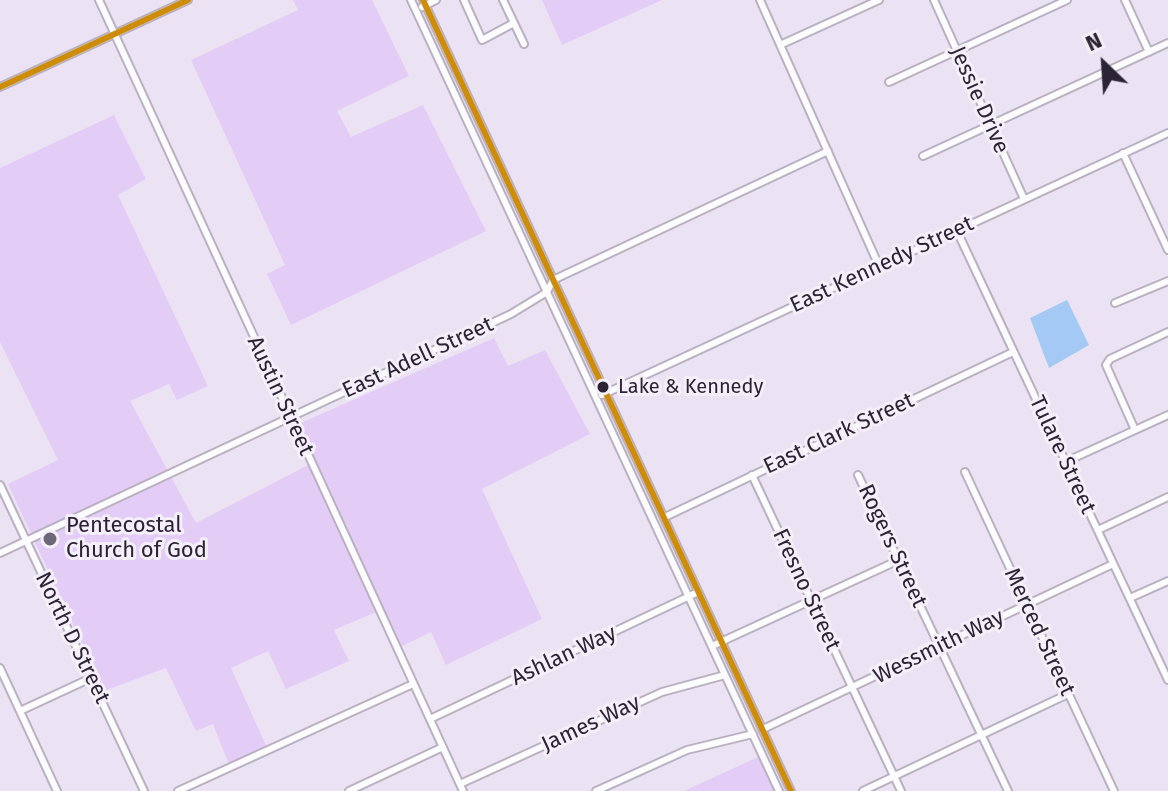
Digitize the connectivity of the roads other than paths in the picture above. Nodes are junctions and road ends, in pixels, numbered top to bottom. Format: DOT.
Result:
graph roads {
  1 [pos="99,0"];
  2 [pos="188,0"];
  3 [pos="411,0"];
  4 [pos="436,0"];
  5 [pos="464,0"];
  6 [pos="503,0"];
  7 [pos="760,0"];
  8 [pos="879,0"];
  9 [pos="934,0"];
  10 [pos="1067,0"];
  11 [pos="1125,0"];
  12 [pos="424,3"];
  13 [pos="415,10"];
  14 [pos="514,23"];
  15 [pos="115,34"];
  16 [pos="1168,43"];
  17 [pos="524,44"];
  18 [pos="780,45"];
  19 [pos="957,51"];
  20 [pos="1149,52"];
  21 [pos="889,82"];
  22 [pos="0,87"];
  23 [pos="990,125"];
  24 [pos="1168,133"];
  25 [pos="828,151"];
  26 [pos="1123,153"];
  27 [pos="923,156"];
  28 [pos="509,186"];
  29 [pos="1024,199"];
  30 [pos="504,200"];
  31 [pos="957,231"];
  32 [pos="1168,250"];
  33 [pos="879,266"];
  34 [pos="553,280"];
  35 [pos="1168,281"];
  36 [pos="547,292"];
  37 [pos="1115,303"];
  38 [pos="1168,332"];
  39 [pos="1013,352"];
  40 [pos="605,393"];
  41 [pos="595,398"];
  42 [pos="1168,415"];
  43 [pos="290,418"];
  44 [pos="1135,430"];
  45 [pos="1065,462"];
  46 [pos="965,472"];
  47 [pos="752,475"];
  48 [pos="858,475"];
  49 [pos="0,485"];
  50 [pos="1168,497"];
  51 [pos="665,517"];
  52 [pos="1098,530"];
  53 [pos="25,541"];
  54 [pos="0,553"];
  55 [pos="899,560"];
  56 [pos="1113,564"];
  57 [pos="1168,581"];
  58 [pos="698,592"];
  59 [pos="688,597"];
  60 [pos="1130,598"];
  61 [pos="811,600"];
  62 [pos="1027,605"];
  63 [pos="722,642"];
  64 [pos="712,646"];
  65 [pos="940,647"];
  66 [pos="0,668"];
  67 [pos="725,675"];
  68 [pos="91,678"];
  69 [pos="1168,680"];
  70 [pos="413,684"];
  71 [pos="853,689"];
  72 [pos="1068,694"];
  73 [pos="20,711"];
  74 [pos="430,719"];
  75 [pos="763,729"];
  76 [pos="753,734"];
  77 [pos="981,735"];
  78 [pos="443,747"];
  79 [pos="894,776"];
  80 [pos="462,788"];
  81 [pos="57,791"];
  82 [pos="144,791"];
  83 [pos="178,791"];
  84 [pos="349,791"];
  85 [pos="596,791"];
  86 [pos="779,791"];
  87 [pos="791,791"];
  88 [pos="863,791"];
  89 [pos="901,791"];
  90 [pos="1008,791"];
  91 [pos="1114,791"];
  1 -- 15 [label="street, Austin Street"];
  2 -- 15 [label="street"];
  3 -- 13 [label="street"];
  4 -- 12 [label="street"];
  5 -- 14 [label="street"];
  6 -- 14 [label="street"];
  7 -- 18 [label="street"];
  8 -- 18 [label="street"];
  9 -- 19 [label="street, Jessie Drive"];
  10 -- 19 [label="street"];
  11 -- 20 [label="street"];
  12 -- 13 [label="street"];
  12 -- 28 [label="street"];
  13 -- 30 [label="street"];
  14 -- 17 [label="street"];
  15 -- 22 [label="street"];
  15 -- 43 [label="street, Austin Street"];
  16 -- 20 [label="street"];
  18 -- 25 [label="street"];
  19 -- 21 [label="street"];
  19 -- 23 [label="street, Jessie Drive"];
  20 -- 23 [label="street"];
  23 -- 27 [label="street"];
  23 -- 29 [label="street, Jessie Drive"];
  24 -- 26 [label="street, East Kennedy Street"];
  25 -- 33 [label="street"];
  25 -- 34 [label="street"];
  26 -- 29 [label="street, East Kennedy Street"];
  26 -- 32 [label="street"];
  28 -- 30 [label="street"];
  28 -- 34 [label="street"];
  29 -- 31 [label="street, East Kennedy Street"];
  30 -- 36 [label="street"];
  31 -- 33 [label="street, East Kennedy Street"];
  31 -- 39 [label="street, Tulare Street"];
  33 -- 40 [label="street, East Kennedy Street"];
  34 -- 36 [label="street"];
  34 -- 40 [label="street"];
  35 -- 37 [label="street"];
  36 -- 41 [label="street"];
  36 -- 43 [label="street, East Adell Street"];
  38 -- 44 [label="street"];
  39 -- 45 [label="street, Tulare Street"];
  39 -- 47 [label="street, East Clark Street"];
  40 -- 41 [label="street, East Kennedy Street"];
  40 -- 51 [label="street"];
  41 -- 59 [label="street"];
  42 -- 44 [label="street"];
  43 -- 53 [label="street, East Adell Street"];
  43 -- 70 [label="street, Austin Street"];
  44 -- 45 [label="street"];
  45 -- 52 [label="street, Tulare Street"];
  46 -- 62 [label="street, Merced Street"];
  47 -- 51 [label="street, East Clark Street"];
  47 -- 61 [label="street, Fresno Street"];
  48 -- 55 [label="street, Rogers Street"];
  49 -- 53 [label="street, North D Street"];
  50 -- 52 [label="street"];
  51 -- 58 [label="street"];
  52 -- 56 [label="street, Tulare Street"];
  53 -- 54 [label="street, East Adell Street"];
  53 -- 68 [label="street, North D Street"];
  55 -- 61 [label="street"];
  55 -- 65 [label="street, Rogers Street"];
  56 -- 60 [label="street, Tulare Street"];
  56 -- 62 [label="street, Wessmith Way"];
  57 -- 60 [label="street"];
  58 -- 59 [label="street, Ashlan Way"];
  58 -- 63 [label="street"];
  59 -- 64 [label="street"];
  59 -- 74 [label="street, Ashlan Way"];
  60 -- 69 [label="street, Tulare Street"];
  61 -- 63 [label="street"];
  61 -- 71 [label="street, Fresno Street"];
  62 -- 65 [label="street, Wessmith Way"];
  62 -- 72 [label="street, Merced Street"];
  63 -- 64 [label="street"];
  63 -- 75 [label="street"];
  64 -- 67 [label="street"];
  65 -- 71 [label="street, Wessmith Way"];
  65 -- 77 [label="street, Rogers Street"];
  66 -- 73 [label="street"];
  67 -- 76 [label="street"];
  67 -- 80 [label="street, James Way"];
  68 -- 73 [label="street"];
  68 -- 82 [label="street, North D Street"];
  70 -- 74 [label="street, Austin Street"];
  70 -- 83 [label="street"];
  71 -- 75 [label="street, Wessmith Way"];
  71 -- 79 [label="street, Fresno Street"];
  72 -- 77 [label="street"];
  72 -- 91 [label="street, Merced Street"];
  73 -- 81 [label="street"];
  74 -- 78 [label="street, Austin Street"];
  75 -- 87 [label="street"];
  76 -- 85 [label="street"];
  76 -- 86 [label="street"];
  77 -- 79 [label="street"];
  77 -- 90 [label="street, Rogers Street"];
  78 -- 80 [label="street, Austin Street"];
  78 -- 84 [label="street"];
  79 -- 88 [label="street"];
  79 -- 89 [label="street, Fresno Street"];
}
